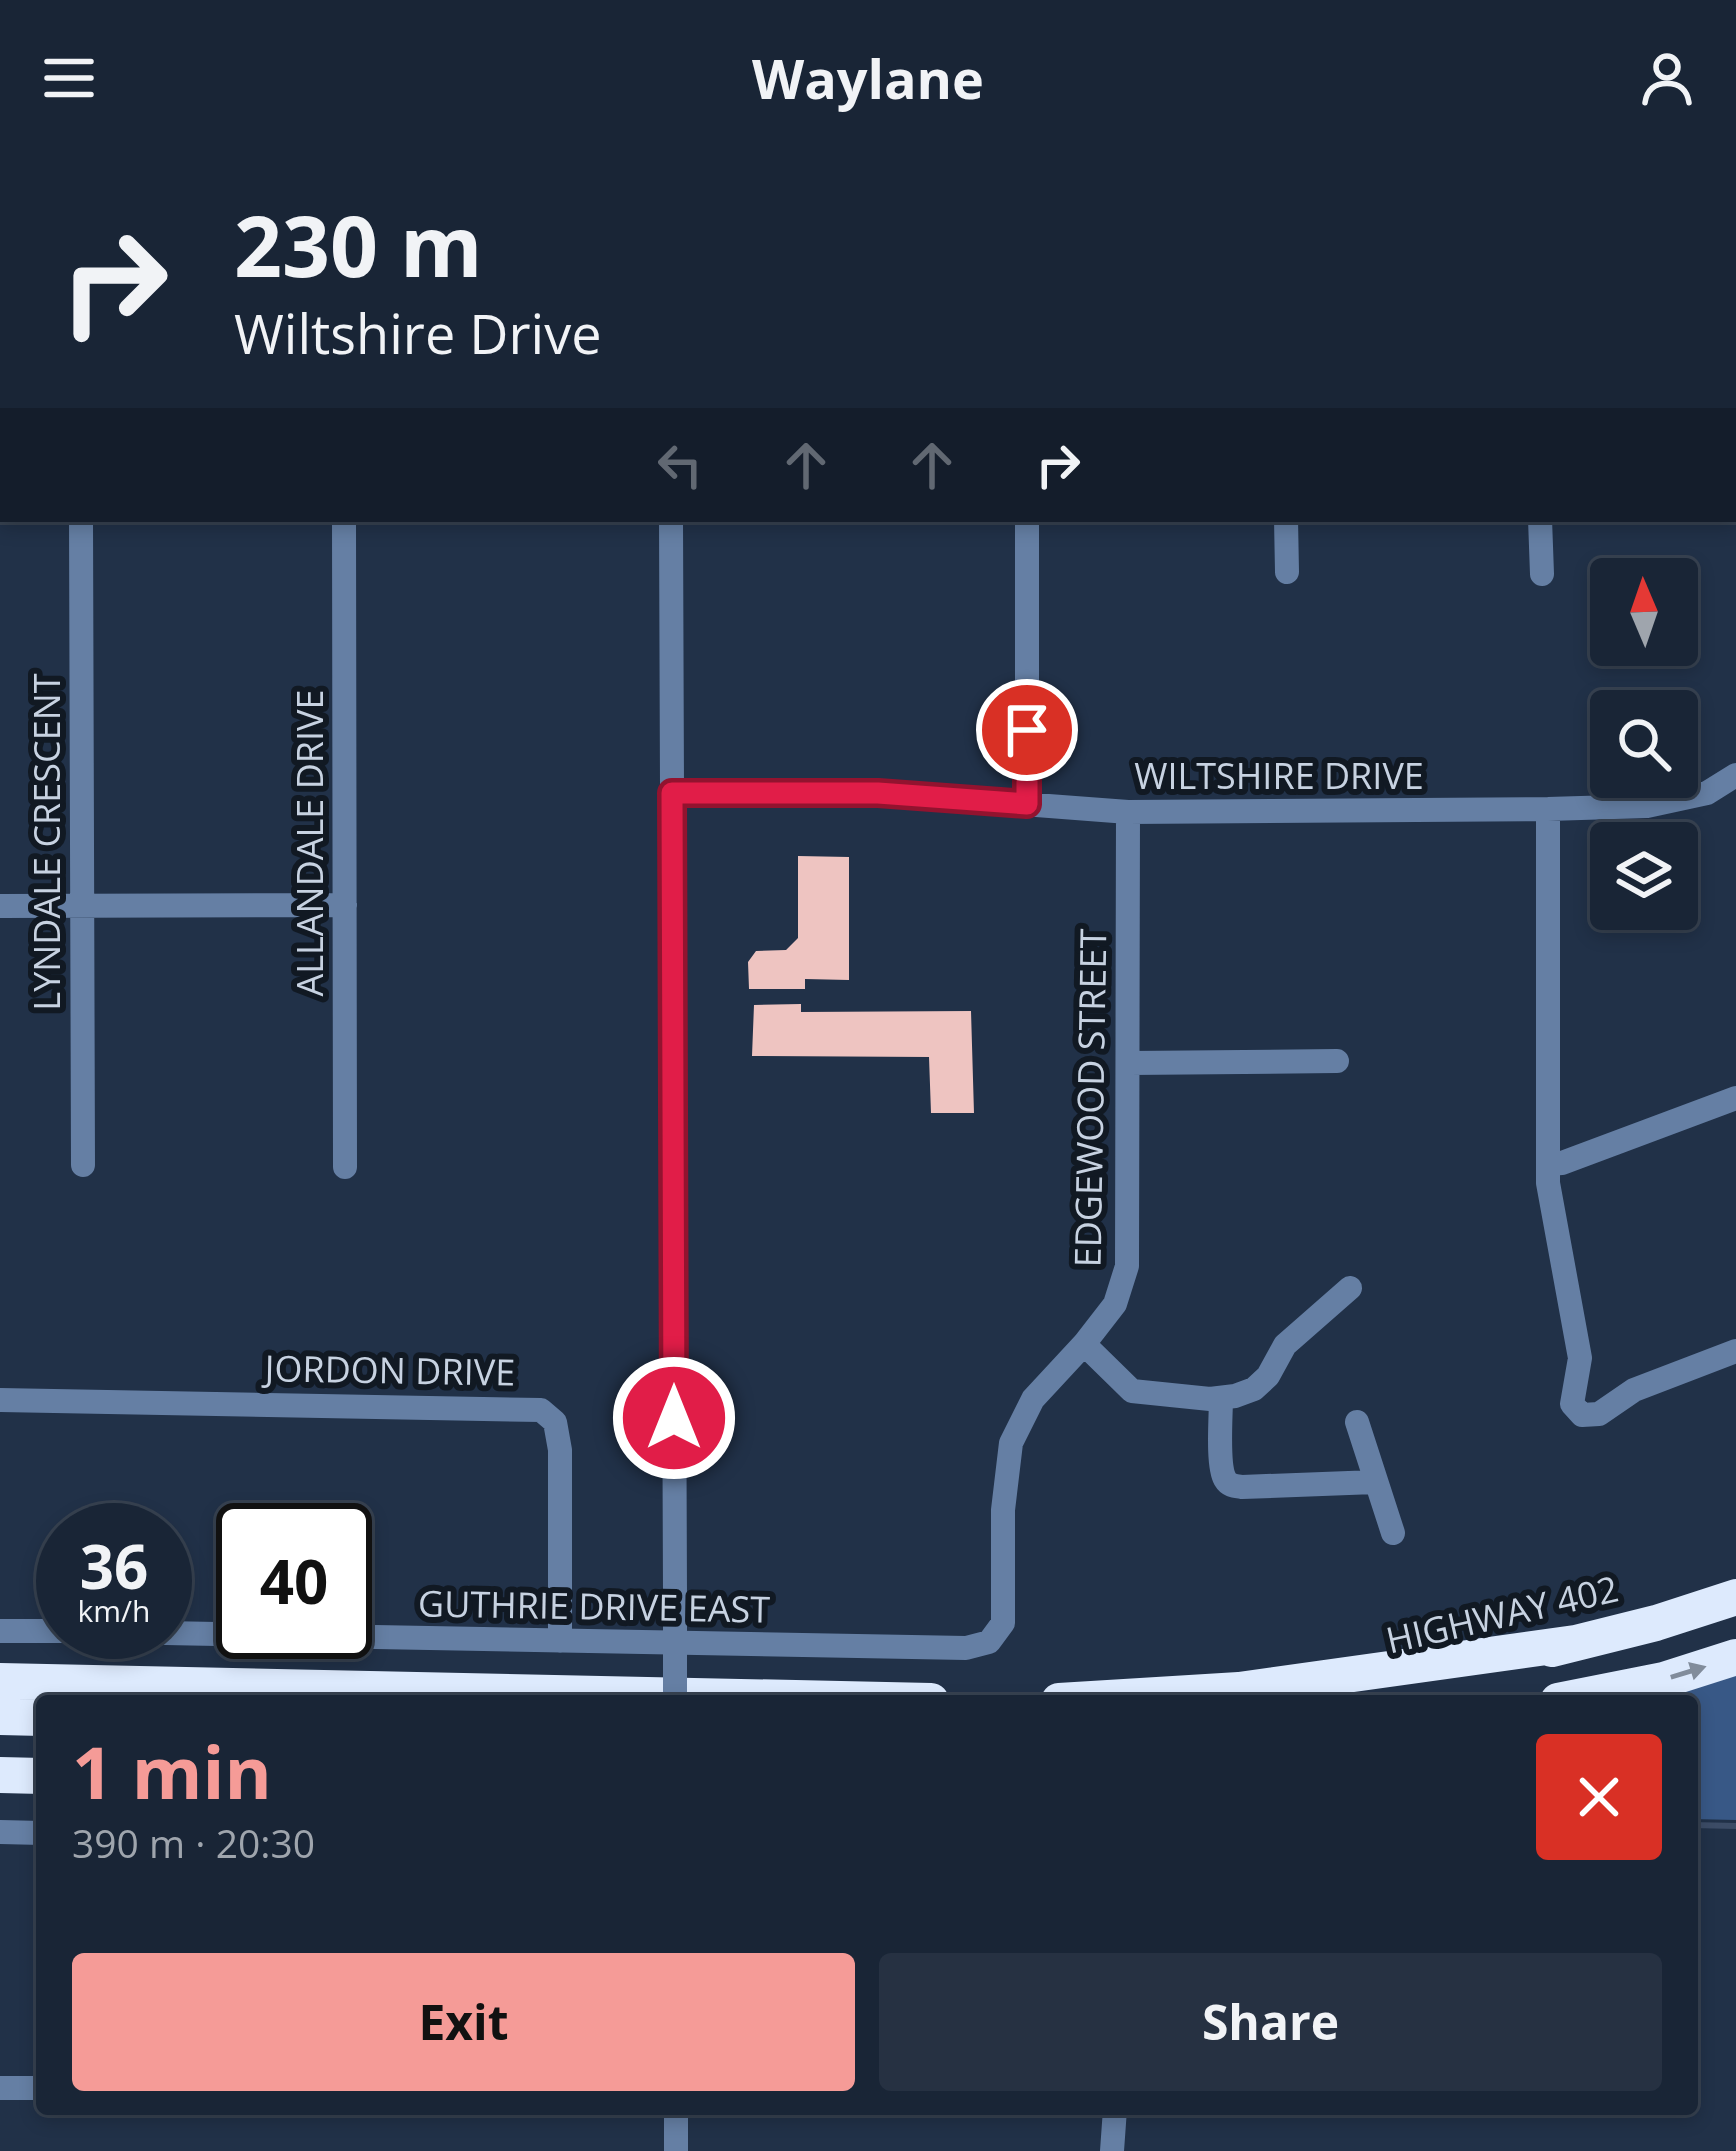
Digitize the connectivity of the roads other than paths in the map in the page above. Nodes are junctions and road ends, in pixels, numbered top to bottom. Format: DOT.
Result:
graph roads {
  1 [pos="81,522"];
  2 [pos="344,522"];
  3 [pos="671,522"];
  4 [pos="1027,522"];
  5 [pos="1286,522"];
  6 [pos="1540,522"];
  7 [pos="1287,572"];
  8 [pos="1542,574"];
  9 [pos="1736,776"];
  10 [pos="672,793"];
  11 [pos="1027,804"];
  12 [pos="1548,809"];
  13 [pos="1128,812"];
  14 [pos="82,905"];
  15 [pos="345,905"];
  16 [pos="0,906"];
  17 [pos="1337,1061"];
  18 [pos="1130,1063"];
  19 [pos="1736,1098"];
  20 [pos="1548,1164"];
  21 [pos="83,1165"];
  22 [pos="345,1167"];
  23 [pos="1350,1288"];
  24 [pos="1084,1344"];
  25 [pos="1736,1352"];
  26 [pos="1221,1398"];
  27 [pos="0,1400"];
  28 [pos="1357,1422"];
  29 [pos="1375,1482"];
  30 [pos="1393,1533"];
  31 [pos="1736,1597"];
  32 [pos="0,1631"];
  33 [pos="36,1631"];
  34 [pos="192,1634"];
  35 [pos="998,1634"];
  36 [pos="560,1641"];
  37 [pos="1575,1643"];
  38 [pos="1736,1657"];
  39 [pos="675,1695"];
  40 [pos="1146,1695"];
  41 [pos="1321,1695"];
  42 [pos="1588,1695"];
  43 [pos="0,1759"];
  44 [pos="36,1760"];
  45 [pos="0,1775"];
  46 [pos="36,1776"];
  47 [pos="0,1832"];
  48 [pos="36,1833"];
  49 [pos="36,2087"];
  50 [pos="0,2088"];
  51 [pos="676,2115"];
  52 [pos="1115,2115"];
  53 [pos="676,2151"];
  54 [pos="1112,2151"];
  1 -- 14 [label="street, LYNDALE CRESCENT"];
  2 -- 15 [label="street, ALLANDALE DRIVE"];
  3 -- 10 [label="street"];
  4 -- 11 [label="street"];
  5 -- 7 [label="street"];
  6 -- 8 [label="street"];
  9 -- 12 [label="street, WILTSHIRE DRIVE"];
  10 -- 11 [label="street, WILTSHIRE DRIVE"];
  10 -- 39 [label="street, bridge"];
  11 -- 13 [label="street, WILTSHIRE DRIVE"];
  12 -- 13 [label="street, WILTSHIRE DRIVE"];
  12 -- 20 [label="street"];
  13 -- 18 [label="street, EDGEWOOD STREET"];
  14 -- 15 [label="street"];
  14 -- 16 [label="street"];
  14 -- 21 [label="street, LYNDALE CRESCENT"];
  15 -- 22 [label="street, ALLANDALE DRIVE"];
  17 -- 18 [label="street"];
  18 -- 24 [label="street, EDGEWOOD STREET"];
  19 -- 20 [label="street"];
  20 -- 25 [label="street"];
  23 -- 26 [label="street"];
  24 -- 26 [label="street"];
  24 -- 35 [label="street, EDGEWOOD STREET"];
  26 -- 29 [label="street"];
  27 -- 36 [label="street, JORDON DRIVE"];
  28 -- 29 [label="street"];
  29 -- 30 [label="street"];
  31 -- 37 [label="highway, HIGHWAY 402"];
  32 -- 33 [label="street"];
  34 -- 36 [label="street, GUTHRIE DRIVE EAST"];
  35 -- 36 [label="street, GUTHRIE DRIVE EAST"];
  37 -- 40 [label="highway"];
  37 -- 41 [label="highway, HIGHWAY 402"];
  42 -- 38 [label="highway, one-way"];
  43 -- 44 [label="highway"];
  45 -- 46 [label="highway"];
  47 -- 48 [label="street"];
  49 -- 50 [label="street"];
  51 -- 53 [label="street"];
  52 -- 54 [label="street"];
}
